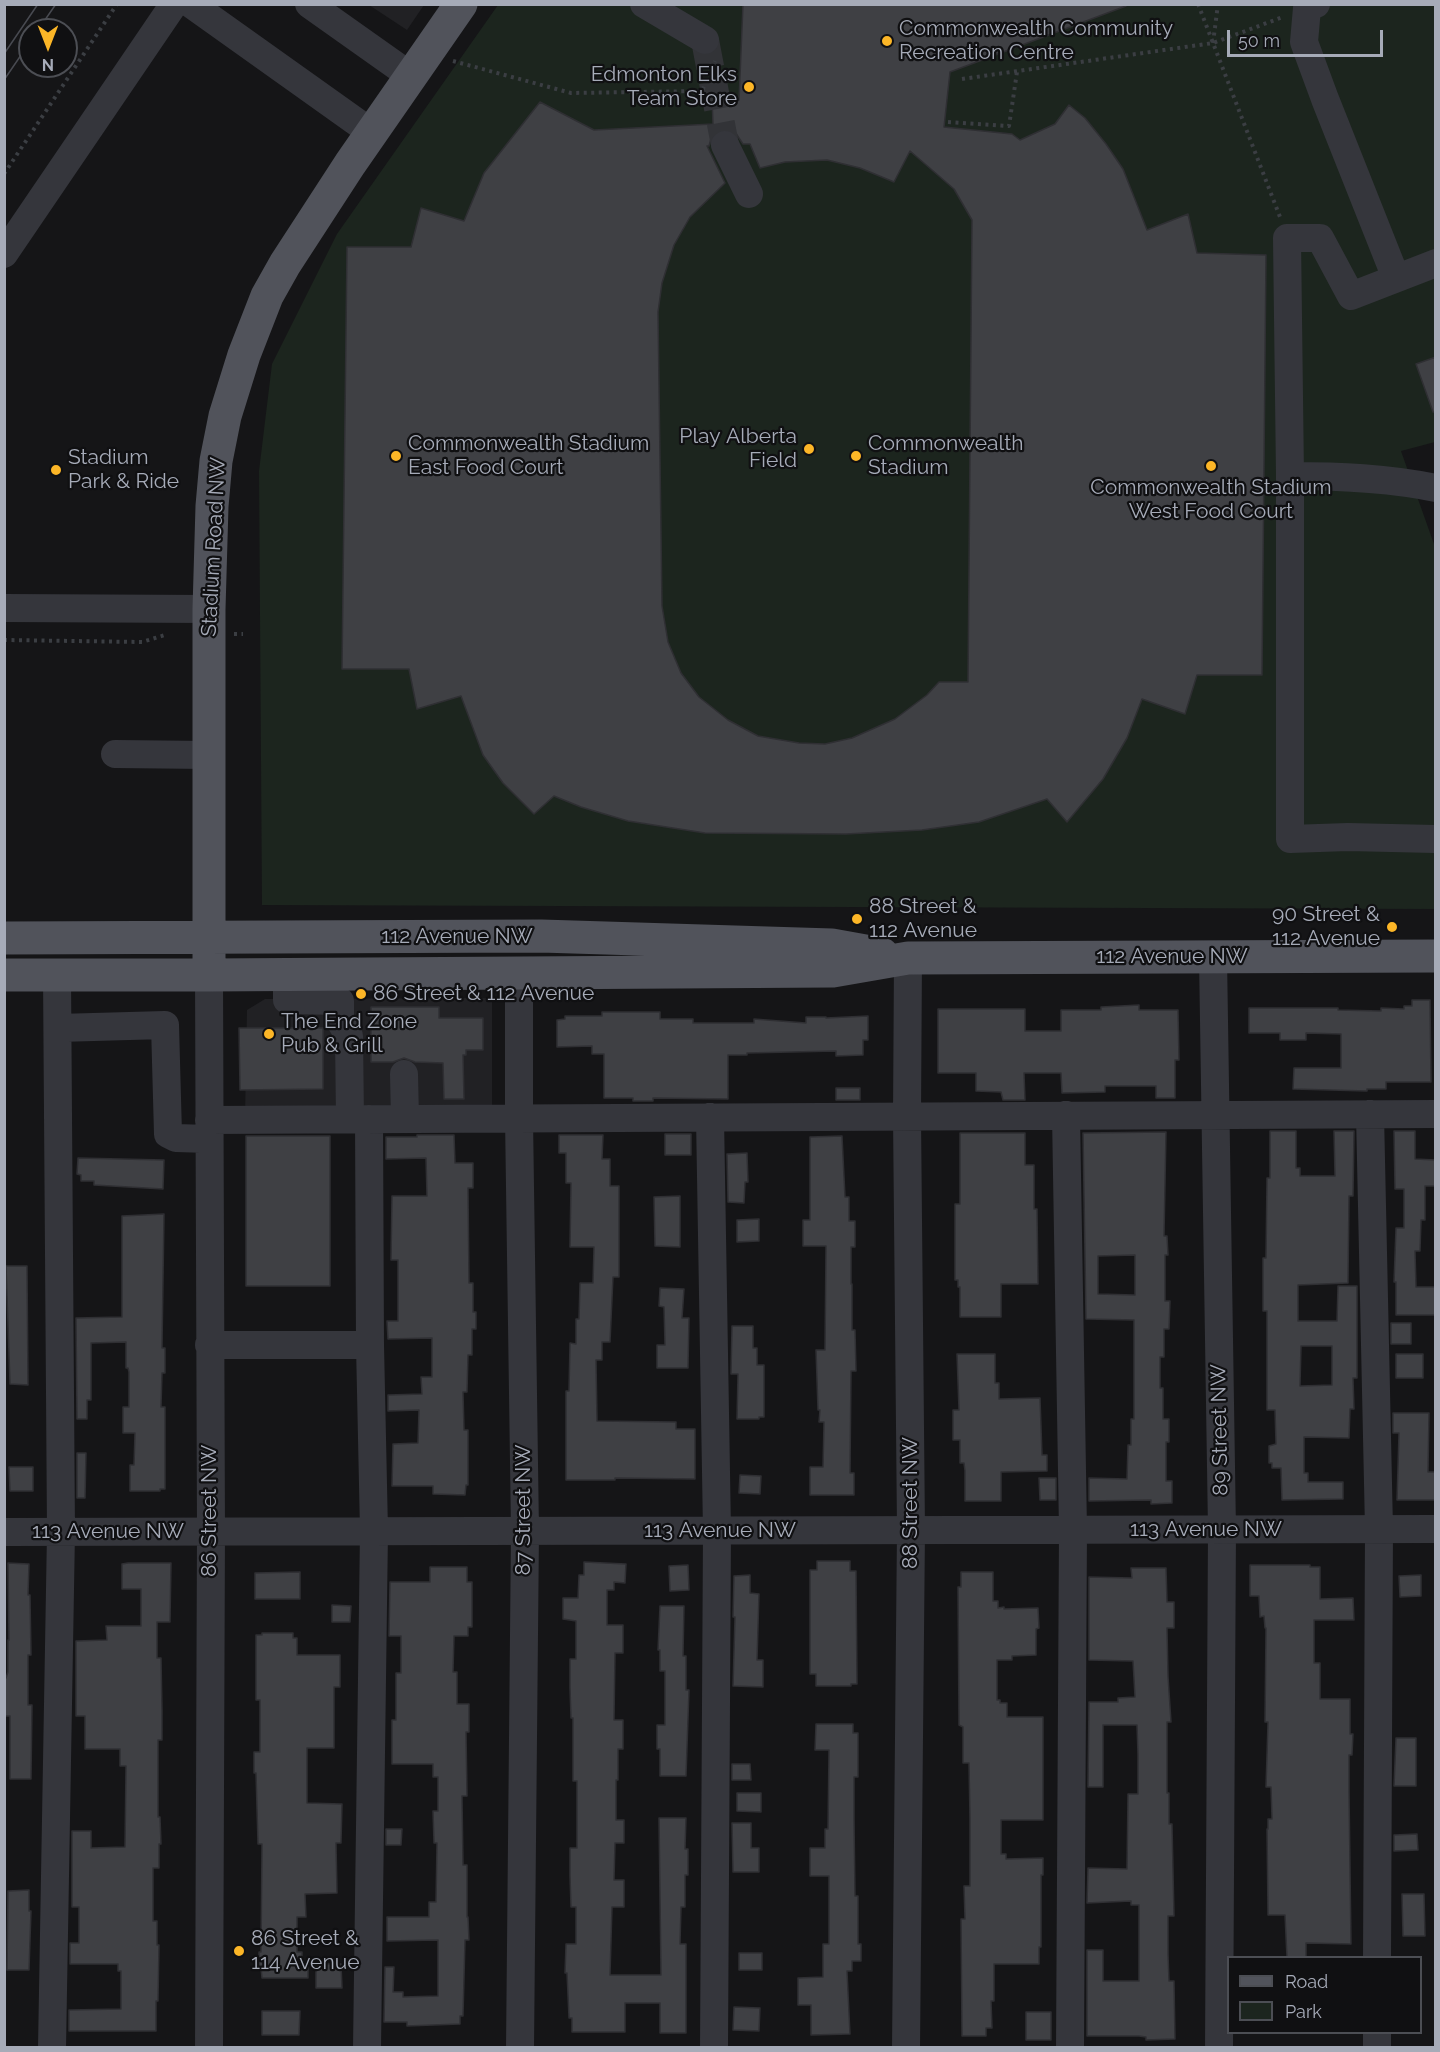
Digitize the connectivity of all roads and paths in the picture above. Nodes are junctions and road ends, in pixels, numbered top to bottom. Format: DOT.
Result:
graph roads {
  1 [pos="117,4"];
  2 [pos="174,4"];
  3 [pos="309,4"];
  4 [pos="461,4"];
  5 [pos="644,4"];
  6 [pos="1198,4"];
  7 [pos="1218,4"];
  8 [pos="1312,6"];
  9 [pos="202,12"];
  10 [pos="1213,43"];
  11 [pos="711,50"];
  12 [pos="453,62"];
  13 [pos="1017,72"];
  14 [pos="412,77"];
  15 [pos="962,79"];
  16 [pos="948,122"];
  17 [pos="372,133"];
  18 [pos="725,145"];
  19 [pos="4,174"];
  20 [pos="749,194"];
  21 [pos="1287,238"];
  22 [pos="4,254"];
  23 [pos="1436,263"];
  24 [pos="1396,278"];
  25 [pos="1290,476"];
  26 [pos="1436,488"];
  27 [pos="4,608"];
  28 [pos="209,609"];
  29 [pos="168,634"];
  30 [pos="233,634"];
  31 [pos="243,634"];
  32 [pos="4,640"];
  33 [pos="115,754"];
  34 [pos="208,755"];
  35 [pos="1436,839"];
  36 [pos="209,937"];
  37 [pos="4,938"];
  38 [pos="1436,956"];
  39 [pos="1213,957"];
  40 [pos="908,958"];
  41 [pos="519,973"];
  42 [pos="4,975"];
  43 [pos="57,975"];
  44 [pos="209,975"];
  45 [pos="287,975"];
  46 [pos="58,1028"];
  47 [pos="404,1074"];
  48 [pos="1370,1114"];
  49 [pos="1436,1114"];
  50 [pos="1066,1115"];
  51 [pos="1214,1115"];
  52 [pos="907,1116"];
  53 [pos="710,1117"];
  54 [pos="519,1118"];
  55 [pos="359,1119"];
  56 [pos="405,1119"];
  57 [pos="209,1129"];
  58 [pos="209,1345"];
  59 [pos="370,1345"];
  60 [pos="1379,1529"];
  61 [pos="1436,1529"];
  62 [pos="911,1530"];
  63 [pos="1073,1530"];
  64 [pos="1222,1530"];
  65 [pos="211,1531"];
  66 [pos="525,1531"];
  67 [pos="717,1531"];
  68 [pos="4,1532"];
  69 [pos="61,1532"];
  70 [pos="374,1532"];
  71 [pos="1377,1956"];
  72 [pos="52,2048"];
  73 [pos="209,2048"];
  74 [pos="367,2048"];
  75 [pos="520,2048"];
  76 [pos="714,2048"];
  77 [pos="906,2048"];
  78 [pos="1070,2048"];
  79 [pos="1219,2048"];
  1 -- 19 [label="path"];
  2 -- 22 [label="street"];
  3 -- 14 [label="street"];
  4 -- 14 [label="main road, Stadium Road NW"];
  5 -- 11 [label="street"];
  6 -- 10 [label="path"];
  7 -- 10 [label="path"];
  8 -- 10 [label="path"];
  8 -- 24 [label="street"];
  9 -- 17 [label="street"];
  10 -- 13 [label="path"];
  10 -- 21 [label="path"];
  11 -- 12 [label="path"];
  13 -- 15 [label="path"];
  13 -- 16 [label="path"];
  14 -- 17 [label="main road, Stadium Road NW"];
  17 -- 28 [label="main road, Stadium Road NW"];
  18 -- 20 [label="street"];
  21 -- 24 [label="street"];
  21 -- 25 [label="street"];
  23 -- 24 [label="street"];
  25 -- 26 [label="street"];
  25 -- 35 [label="street"];
  27 -- 28 [label="street"];
  28 -- 34 [label="main road, Stadium Road NW"];
  29 -- 32 [label="path"];
  30 -- 31 [label="path"];
  33 -- 34 [label="street"];
  34 -- 36 [label="main road, Stadium Road NW"];
  36 -- 37 [label="main road, 112 Avenue NW"];
  36 -- 40 [label="main road, 112 Avenue NW"];
  36 -- 44 [label="main road, Stadium Road NW"];
  38 -- 39 [label="main road, 112 Avenue NW"];
  39 -- 40 [label="main road, 112 Avenue NW"];
  39 -- 51 [label="street, 89 Street NW"];
  40 -- 41 [label="main road, 112 Avenue NW"];
  40 -- 52 [label="street, 88 Street NW"];
  41 -- 45 [label="main road, 112 Avenue NW"];
  41 -- 54 [label="street, 87 Street NW"];
  42 -- 43 [label="main road, 112 Avenue NW"];
  43 -- 44 [label="main road, 112 Avenue NW"];
  43 -- 46 [label="street"];
  44 -- 45 [label="main road, 112 Avenue NW"];
  44 -- 57 [label="street, 86 Street NW"];
  45 -- 55 [label="street"];
  46 -- 57 [label="street"];
  46 -- 69 [label="street"];
  47 -- 56 [label="street"];
  48 -- 49 [label="street"];
  48 -- 51 [label="street"];
  48 -- 60 [label="street"];
  50 -- 51 [label="street"];
  50 -- 52 [label="street"];
  50 -- 63 [label="street"];
  51 -- 64 [label="street, 89 Street NW"];
  52 -- 53 [label="street"];
  52 -- 62 [label="street, 88 Street NW"];
  53 -- 54 [label="street"];
  53 -- 67 [label="street"];
  54 -- 56 [label="street"];
  54 -- 66 [label="street, 87 Street NW"];
  55 -- 56 [label="street"];
  55 -- 57 [label="street"];
  55 -- 59 [label="street"];
  57 -- 58 [label="street, 86 Street NW"];
  58 -- 59 [label="street"];
  58 -- 65 [label="street, 86 Street NW"];
  59 -- 70 [label="street"];
  60 -- 61 [label="street, 113 Avenue NW"];
  60 -- 64 [label="street, 113 Avenue NW"];
  60 -- 71 [label="street"];
  62 -- 63 [label="street, 113 Avenue NW"];
  62 -- 67 [label="street, 113 Avenue NW"];
  62 -- 77 [label="street, 88 Street NW"];
  63 -- 64 [label="street, 113 Avenue NW"];
  63 -- 78 [label="street"];
  64 -- 79 [label="street, 89 Street NW"];
  65 -- 69 [label="street, 113 Avenue NW"];
  65 -- 70 [label="street, 113 Avenue NW"];
  65 -- 73 [label="street, 86 Street NW"];
  66 -- 67 [label="street, 113 Avenue NW"];
  66 -- 70 [label="street, 113 Avenue NW"];
  66 -- 75 [label="street, 87 Street NW"];
  67 -- 76 [label="street"];
  68 -- 69 [label="street, 113 Avenue NW"];
  69 -- 72 [label="street"];
  70 -- 74 [label="street"];
}
